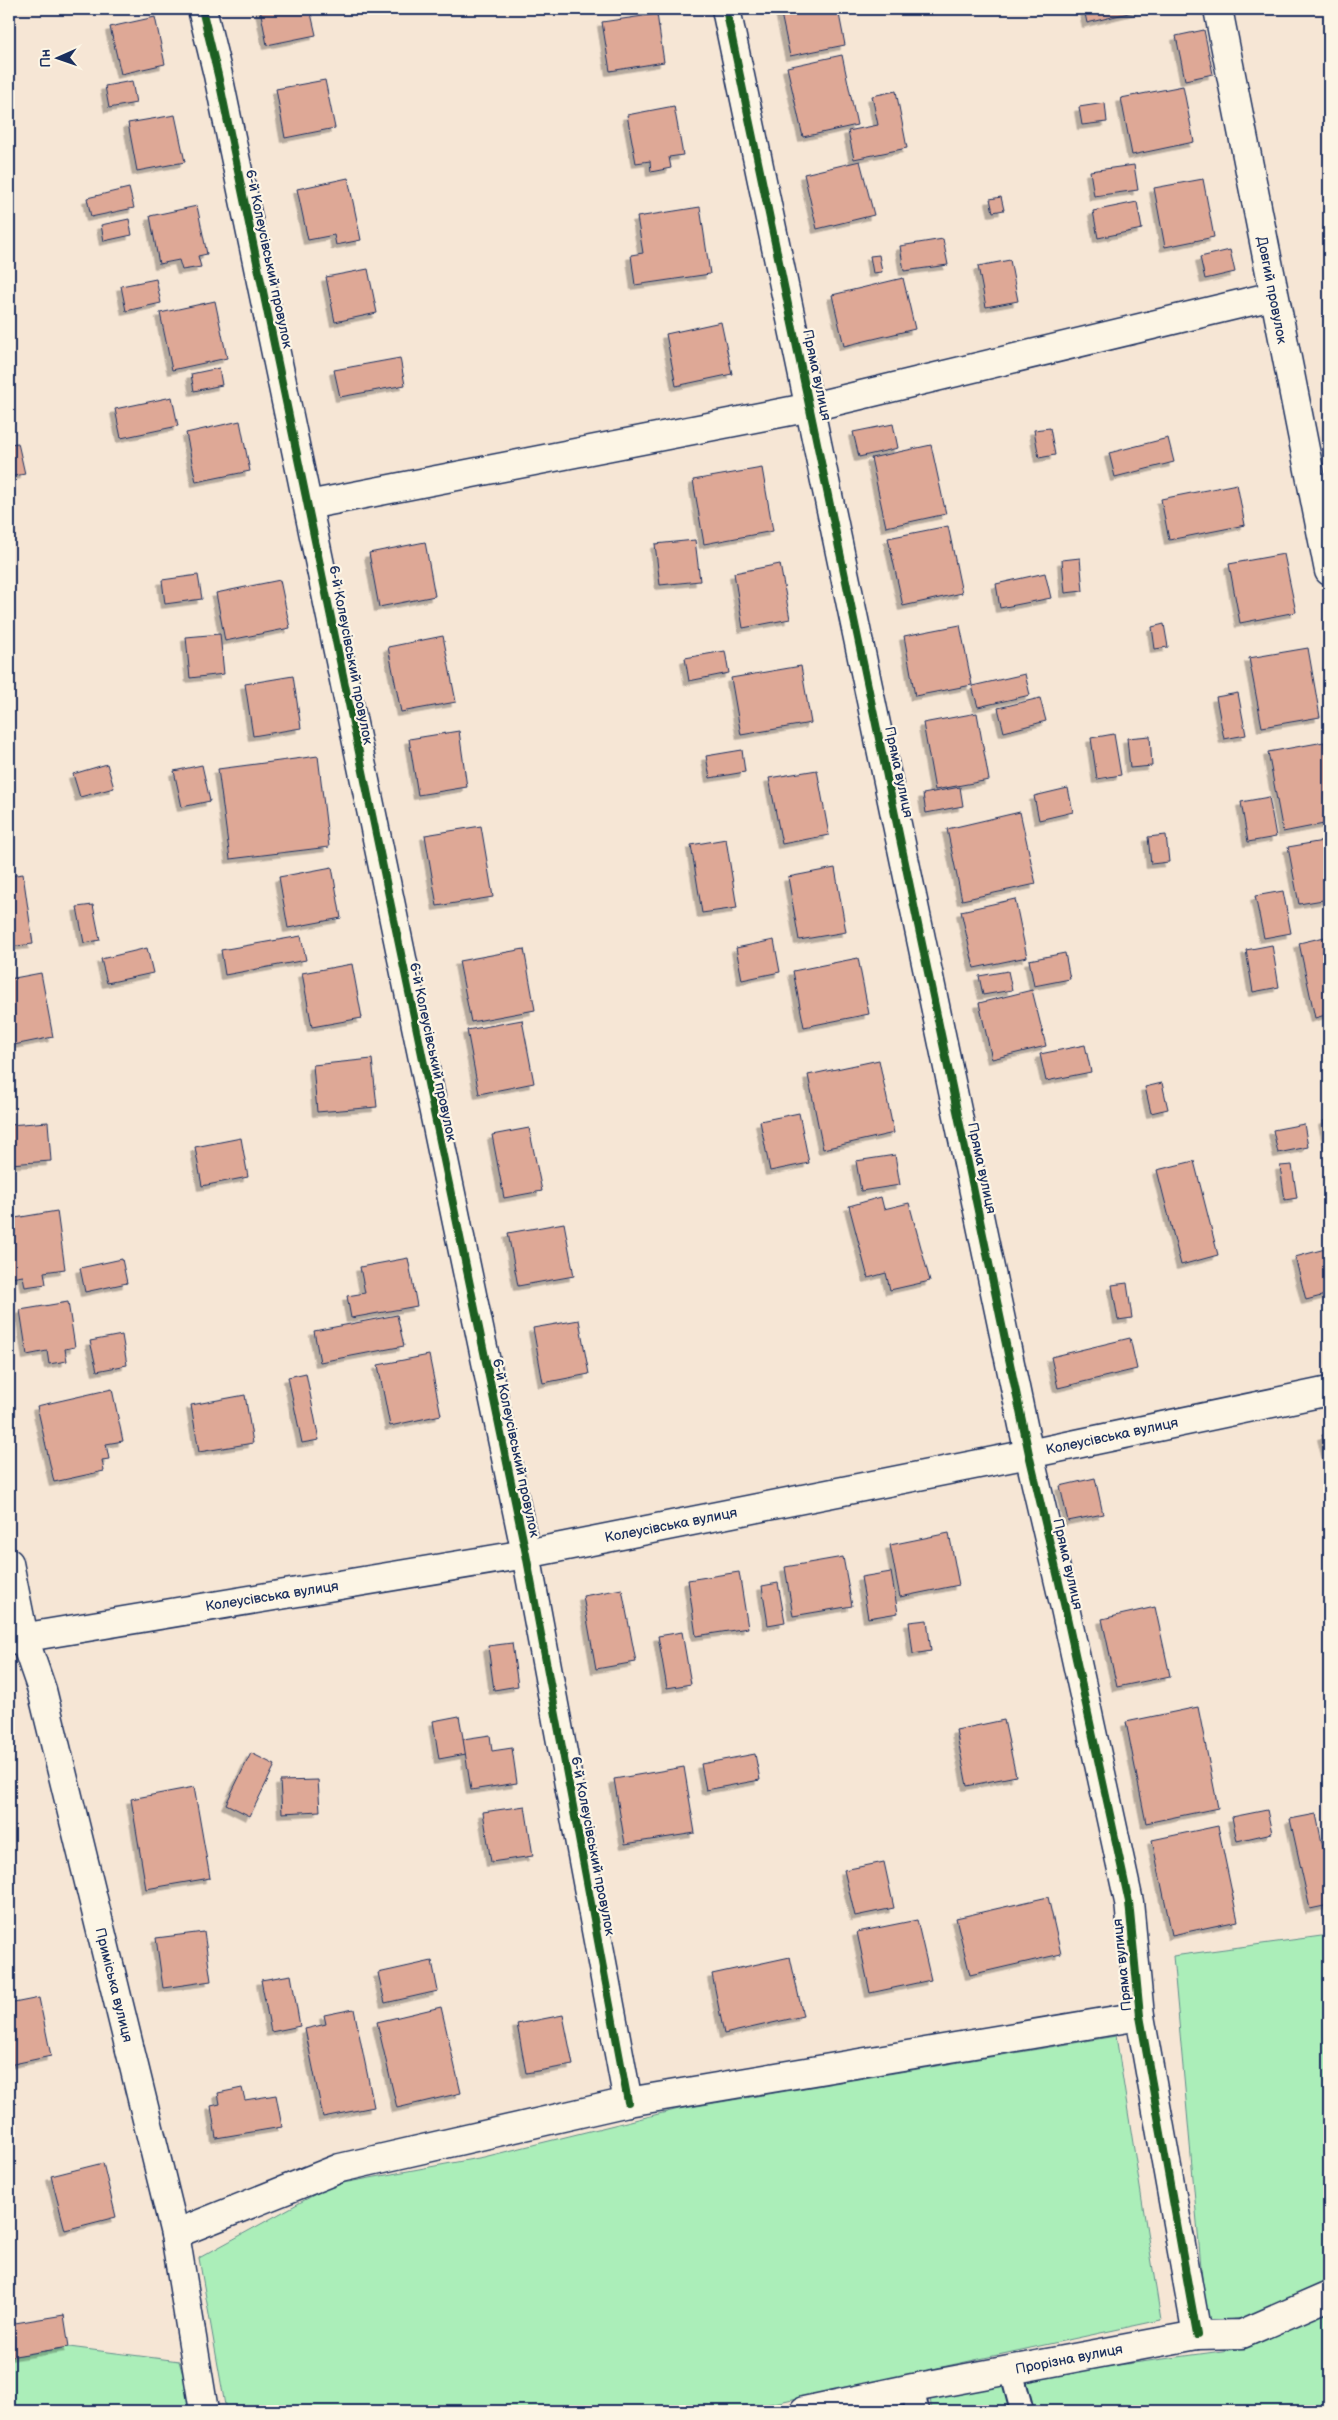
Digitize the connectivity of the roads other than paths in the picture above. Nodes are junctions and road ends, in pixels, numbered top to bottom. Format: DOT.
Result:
graph roads {
  1 [pos="202,9"];
  2 [pos="726,9"];
  3 [pos="1218,9"];
  4 [pos="1273,296"];
  5 [pos="811,407"];
  6 [pos="308,505"];
  7 [pos="1329,571"];
  8 [pos="1329,1390"];
  9 [pos="1029,1454"];
  10 [pos="526,1554"];
  11 [pos="9,1563"];
  12 [pos="16,1639"];
  13 [pos="1140,2016"];
  14 [pos="628,2102"];
  15 [pos="175,2234"];
  16 [pos="1329,2296"];
  17 [pos="1197,2335"];
  18 [pos="1011,2370"];
  19 [pos="915,2400"];
  20 [pos="204,2411"];
  21 [pos="804,2411"];
  22 [pos="1022,2411"];
  1 -- 6 [label="street, 6-й Колеусівський провулок"];
  2 -- 5 [label="street, Пряма вулиця"];
  3 -- 4 [label="street, Довгий провулок"];
  4 -- 5 [label="street"];
  4 -- 7 [label="street, Довгий провулок"];
  5 -- 6 [label="street"];
  5 -- 9 [label="street, Пряма вулиця"];
  6 -- 10 [label="street, 6-й Колеусівський провулок"];
  8 -- 9 [label="street, Колеусівська вулиця"];
  9 -- 10 [label="street, Колеусівська вулиця"];
  9 -- 13 [label="street, Пряма вулиця"];
  10 -- 12 [label="street, Колеусівська вулиця"];
  10 -- 14 [label="street, 6-й Колеусівський провулок"];
  11 -- 12 [label="street, Приміська вулиця"];
  12 -- 15 [label="street, Приміська вулиця"];
  13 -- 14 [label="street"];
  13 -- 17 [label="street, Пряма вулиця"];
  14 -- 15 [label="street"];
  15 -- 20 [label="street, Приміська вулиця"];
  16 -- 17 [label="street, Прорізна вулиця"];
  17 -- 18 [label="street, Прорізна вулиця"];
  18 -- 19 [label="street, Прорізна вулиця"];
  18 -- 22 [label="lane"];
  19 -- 21 [label="street, Прорізна вулиця"];
}
